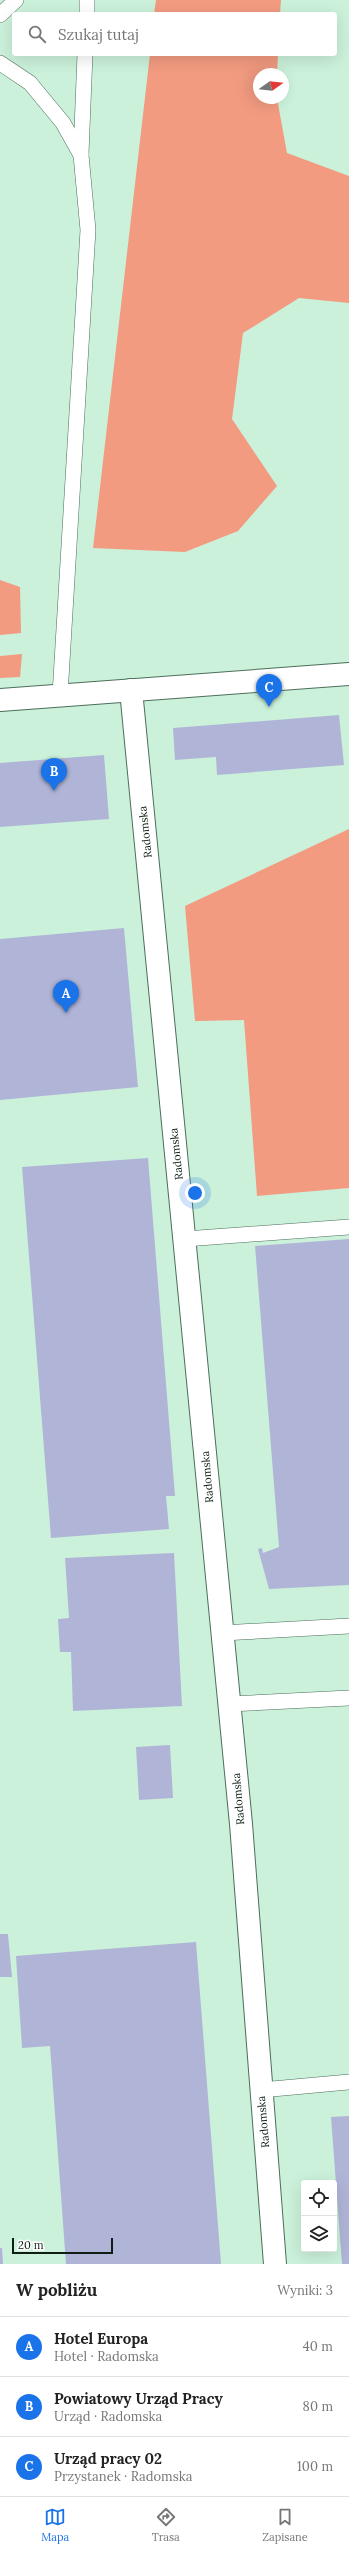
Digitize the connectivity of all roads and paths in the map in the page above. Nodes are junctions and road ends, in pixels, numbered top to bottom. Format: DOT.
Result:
graph roads {
  1 [pos="16,0"];
  2 [pos="87,0"];
  3 [pos="87,12"];
  4 [pos="0,16"];
  5 [pos="85,56"];
  6 [pos="0,63"];
  7 [pos="81,155"];
  8 [pos="349,674"];
  9 [pos="131,690"];
  10 [pos="60,695"];
  11 [pos="0,700"];
  12 [pos="349,1227"];
  13 [pos="185,1239"];
  14 [pos="349,1626"];
  15 [pos="222,1633"];
  16 [pos="349,1698"];
  17 [pos="230,1704"];
  18 [pos="349,2082"];
  19 [pos="260,2090"];
  20 [pos="275,2264"];
  1 -- 4 [label="lane"];
  2 -- 3 [label="lane"];
  5 -- 7 [label="lane"];
  6 -- 7 [label="lane"];
  7 -- 10 [label="lane"];
  8 -- 9 [label="street"];
  9 -- 10 [label="street"];
  9 -- 13 [label="street, Radomska"];
  10 -- 11 [label="street"];
  12 -- 13 [label="lane"];
  13 -- 15 [label="street, Radomska"];
  14 -- 15 [label="lane"];
  15 -- 17 [label="street, Radomska"];
  16 -- 17 [label="lane"];
  17 -- 19 [label="street, Radomska"];
  18 -- 19 [label="lane"];
  19 -- 20 [label="street, Radomska"];
}
